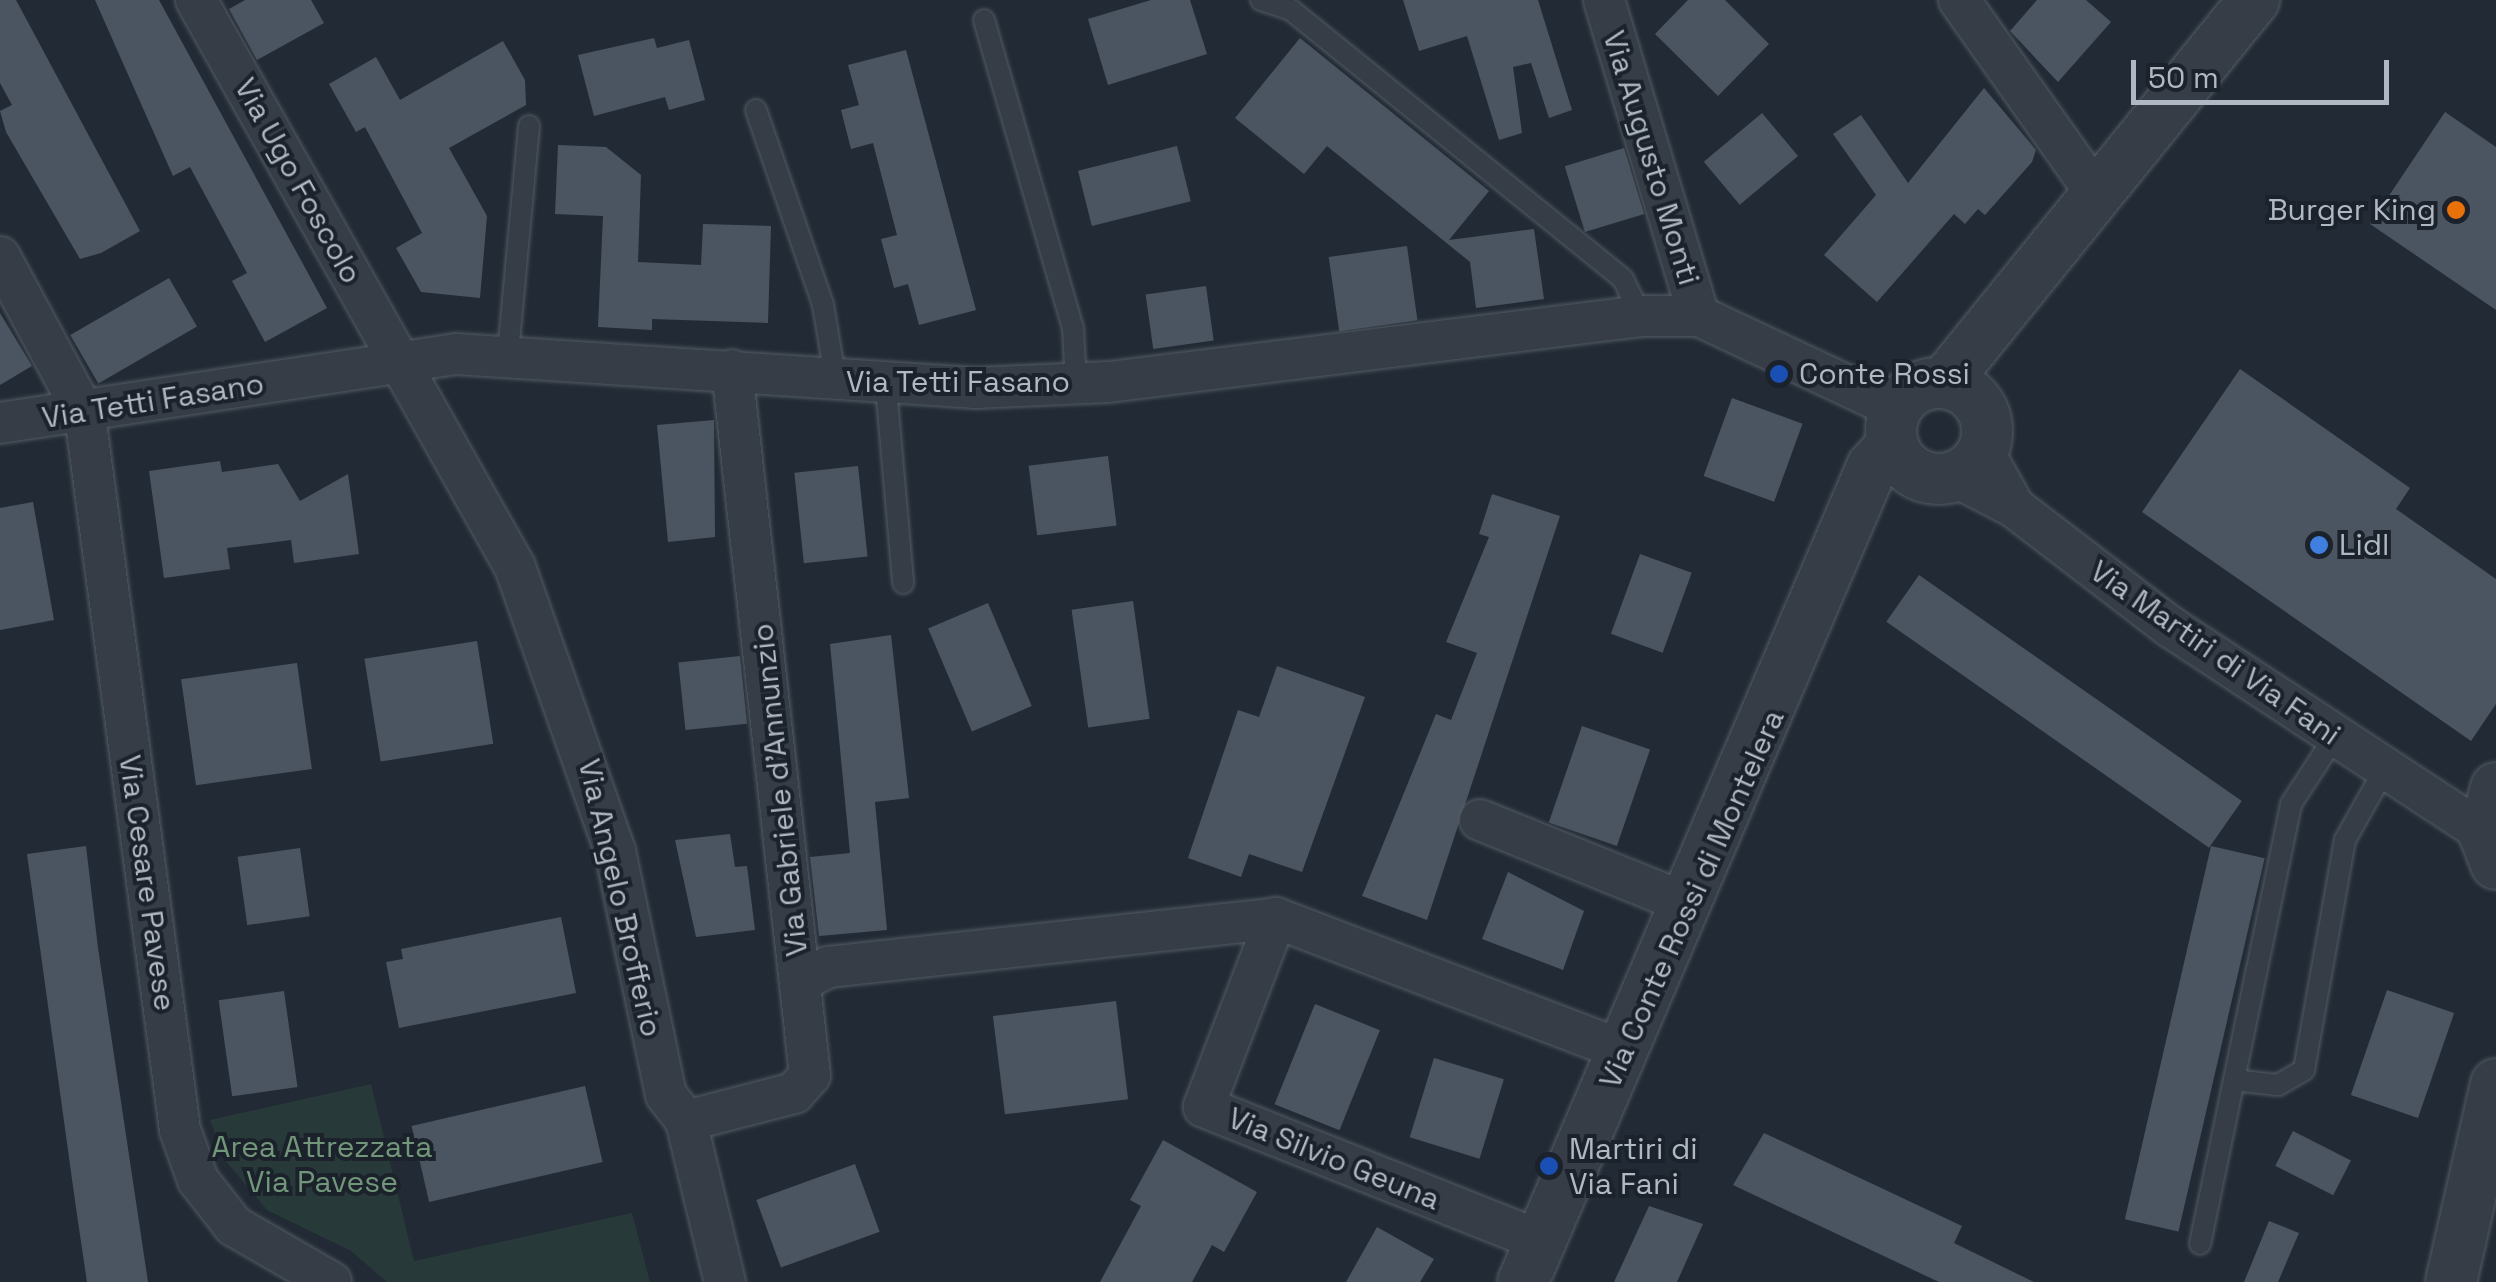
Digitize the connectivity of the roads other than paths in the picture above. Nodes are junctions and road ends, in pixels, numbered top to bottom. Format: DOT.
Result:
graph roads {
  1 [pos="196,0"];
  2 [pos="1260,0"];
  3 [pos="1604,0"];
  4 [pos="1959,0"];
  5 [pos="2254,0"];
  6 [pos="984,20"];
  7 [pos="756,110"];
  8 [pos="529,126"];
  9 [pos="2094,191"];
  10 [pos="0,257"];
  11 [pos="1641,316"];
  12 [pos="1698,316"];
  13 [pos="508,353"];
  14 [pos="401,362"];
  15 [pos="732,370"];
  16 [pos="836,382"];
  17 [pos="1076,384"];
  18 [pos="886,387"];
  19 [pos="84,414"];
  20 [pos="0,423"];
  21 [pos="1939,435"];
  22 [pos="903,583"];
  23 [pos="2334,738"];
  24 [pos="2386,767"];
  25 [pos="2493,818"];
  26 [pos="1480,820"];
  27 [pos="1688,904"];
  28 [pos="1276,918"];
  29 [pos="801,981"];
  30 [pos="1626,1052"];
  31 [pos="2234,1080"];
  32 [pos="2496,1084"];
  33 [pos="686,1121"];
  34 [pos="2200,1244"];
  35 [pos="1532,1262"];
  36 [pos="332,1282"];
  37 [pos="725,1282"];
  38 [pos="2451,1282"];
  1 -- 14 [label="street, Via Ugo Foscolo"];
  2 -- 11 [label="lane"];
  3 -- 12 [label="street, Via Augusto Monti"];
  4 -- 9 [label="street"];
  5 -- 9 [label="street, Via Conte Rossi di Montelera"];
  6 -- 17 [label="lane"];
  7 -- 16 [label="lane"];
  8 -- 13 [label="lane"];
  9 -- 21 [label="street, Via Conte Rossi di Montelera"];
  10 -- 19 [label="street"];
  11 -- 12 [label="street, Via Tetti Fasano"];
  11 -- 17 [label="street, Via Tetti Fasano"];
  12 -- 21 [label="street, Via Tetti Fasano"];
  13 -- 14 [label="street, Via Tetti Fasano"];
  13 -- 15 [label="street, Via Tetti Fasano"];
  14 -- 19 [label="street, Via Tetti Fasano"];
  14 -- 33 [label="street, Via Angelo Brofferio"];
  15 -- 16 [label="street, Via Tetti Fasano"];
  15 -- 29 [label="street, Via Gabriele d'Annunzio"];
  16 -- 18 [label="street, Via Tetti Fasano"];
  17 -- 18 [label="street, Via Tetti Fasano"];
  18 -- 22 [label="lane"];
  19 -- 20 [label="street, Via Tetti Fasano"];
  19 -- 36 [label="street, Via Cesare Pavese"];
  21 -- 23 [label="street, Via Martiri di Via Fani"];
  21 -- 27 [label="street, Via Conte Rossi di Montelera"];
  23 -- 24 [label="street, Via Martiri di Via Fani"];
  23 -- 31 [label="lane"];
  24 -- 25 [label="street, Via Martiri di Via Fani"];
  24 -- 31 [label="lane"];
  26 -- 27 [label="street"];
  27 -- 30 [label="street, Via Conte Rossi di Montelera"];
  28 -- 29 [label="street"];
  28 -- 30 [label="street"];
  28 -- 35 [label="street, Via Silvio Geuna"];
  29 -- 33 [label="street, Via Gabriele d'Annunzio"];
  30 -- 35 [label="street, Via Conte Rossi di Montelera"];
  31 -- 34 [label="lane"];
  32 -- 38 [label="street"];
  33 -- 37 [label="street, Via Angelo Brofferio"];
}
